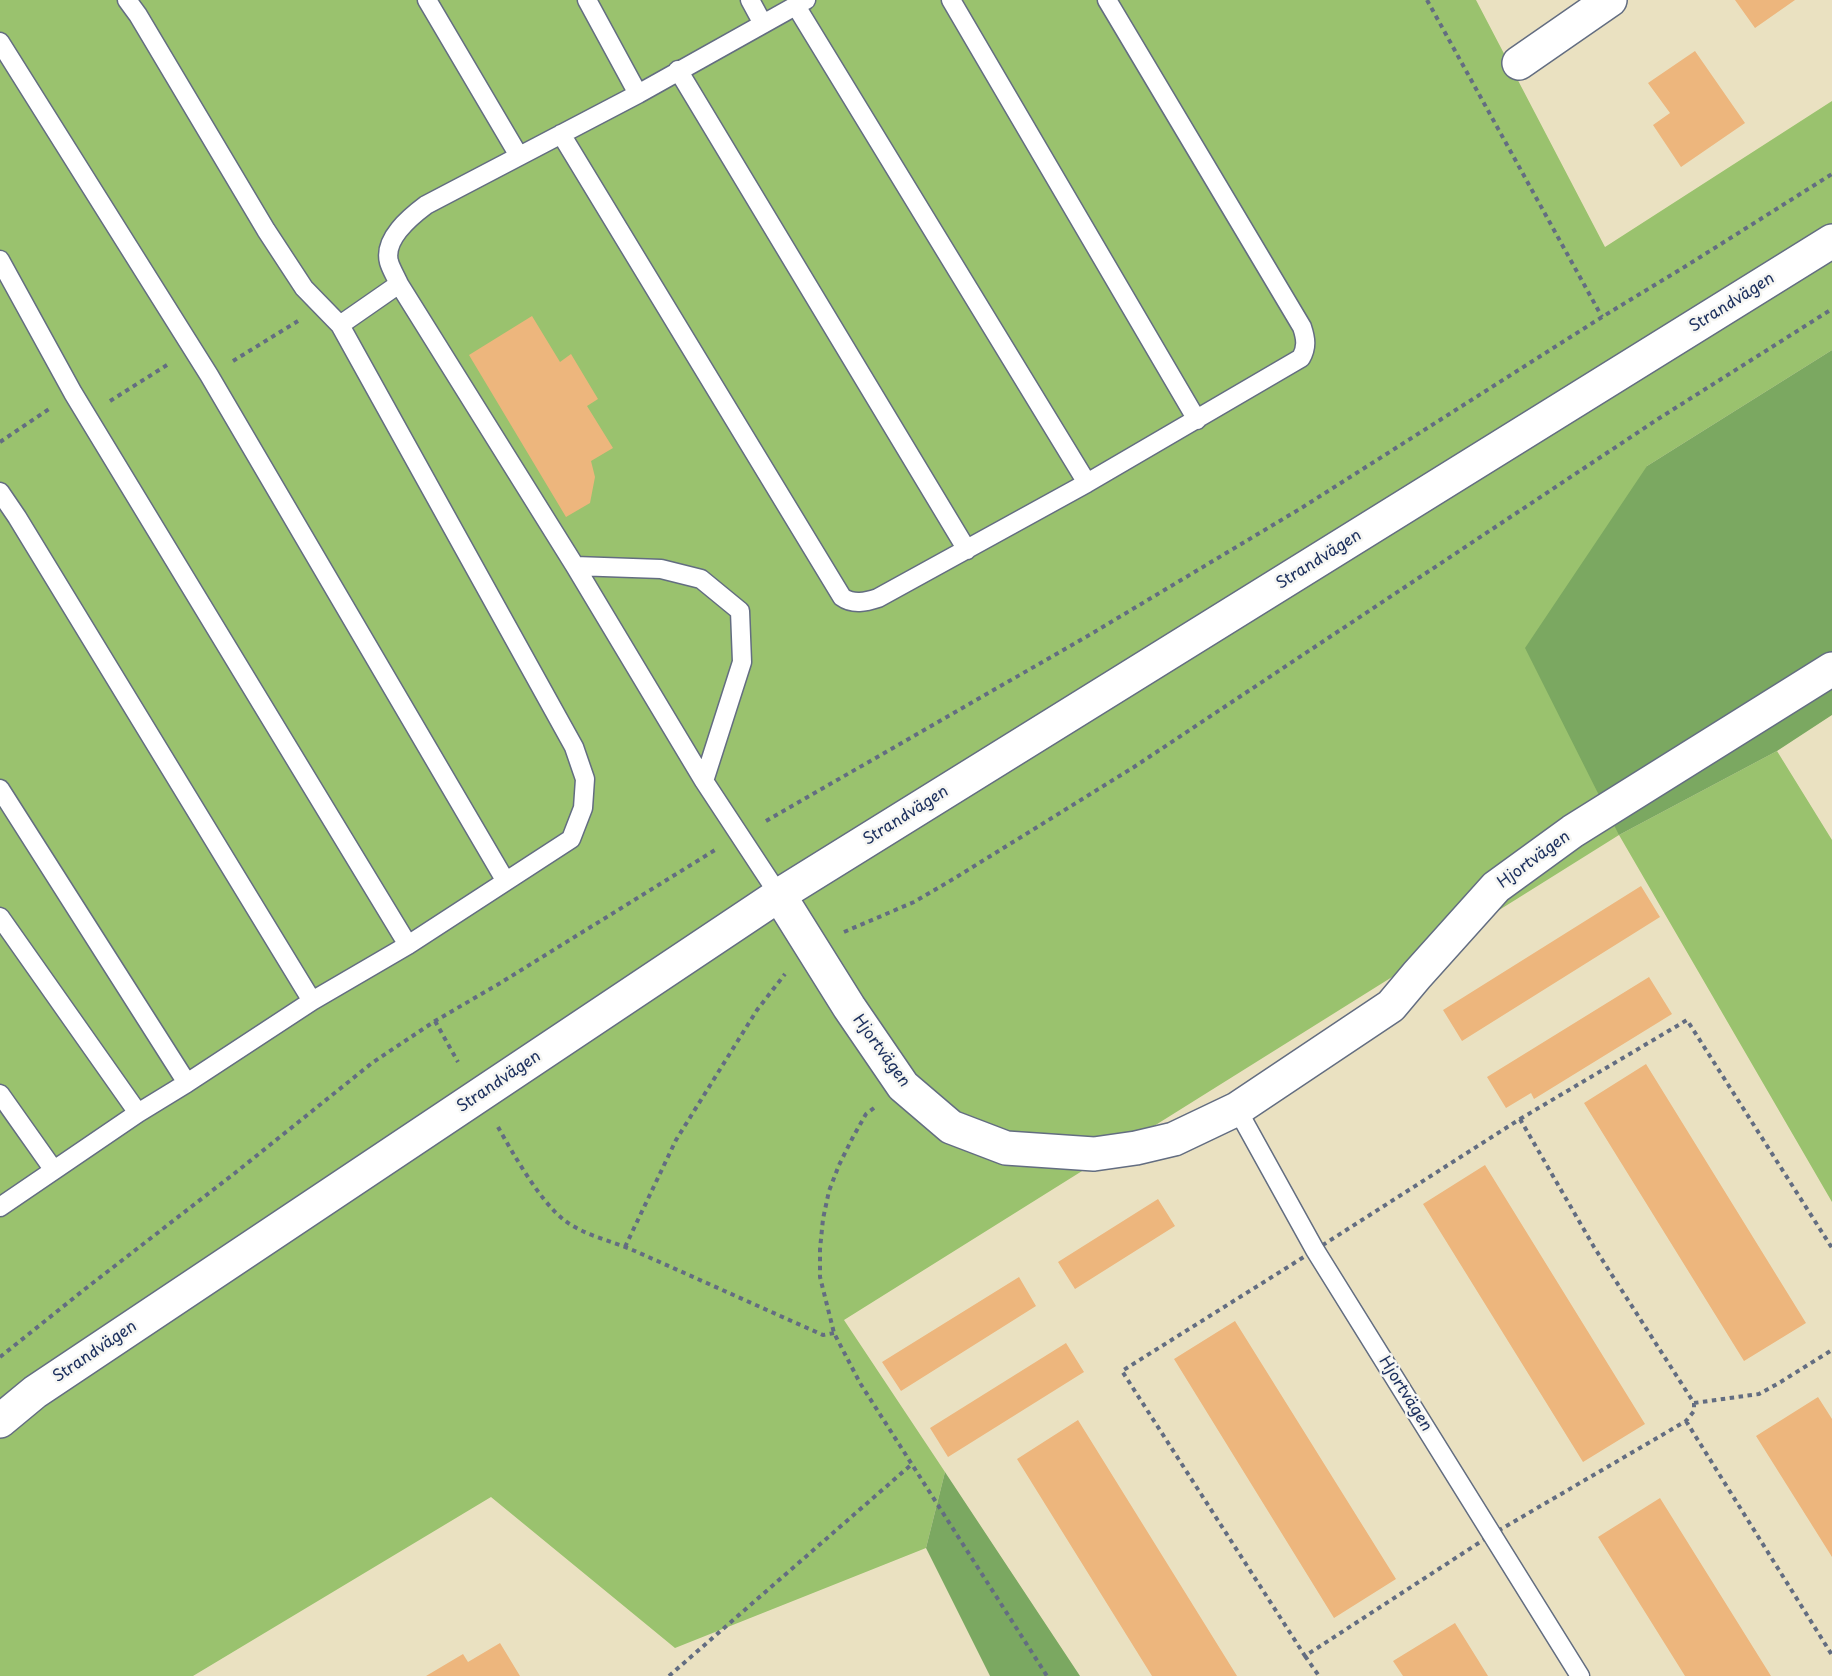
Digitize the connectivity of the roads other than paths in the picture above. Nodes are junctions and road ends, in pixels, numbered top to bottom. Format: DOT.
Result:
graph roads {
  1 [pos="127,0"];
  2 [pos="426,0"];
  3 [pos="588,0"];
  4 [pos="750,0"];
  5 [pos="951,0"];
  6 [pos="1107,0"];
  7 [pos="1610,0"];
  8 [pos="801,3"];
  9 [pos="764,24"];
  10 [pos="0,42"];
  11 [pos="1519,63"];
  12 [pos="678,70"];
  13 [pos="638,94"];
  14 [pos="561,134"];
  15 [pos="519,156"];
  16 [pos="1832,241"];
  17 [pos="0,260"];
  18 [pos="399,284"];
  19 [pos="340,325"];
  20 [pos="1197,420"];
  21 [pos="1087,483"];
  22 [pos="0,492"];
  23 [pos="968,550"];
  24 [pos="575,566"];
  25 [pos="1832,669"];
  26 [pos="704,781"];
  27 [pos="0,789"];
  28 [pos="506,880"];
  29 [pos="779,895"];
  30 [pos="0,918"];
  31 [pos="408,945"];
  32 [pos="312,1001"];
  33 [pos="187,1083"];
  34 [pos="0,1094"];
  35 [pos="1237,1109"];
  36 [pos="138,1113"];
  37 [pos="53,1169"];
  38 [pos="0,1207"];
  39 [pos="0,1421"];
  40 [pos="1580,1676"];
  1 -- 19 [label="lane"];
  2 -- 15 [label="lane"];
  3 -- 13 [label="lane"];
  4 -- 9 [label="lane"];
  5 -- 20 [label="lane"];
  6 -- 20 [label="lane"];
  7 -- 11 [label="street"];
  8 -- 9 [label="lane"];
  8 -- 21 [label="lane"];
  9 -- 12 [label="lane"];
  10 -- 28 [label="lane"];
  12 -- 13 [label="lane"];
  12 -- 23 [label="lane"];
  13 -- 14 [label="lane"];
  14 -- 15 [label="lane"];
  14 -- 23 [label="lane"];
  15 -- 18 [label="lane"];
  16 -- 29 [label="street, Strandvägen"];
  17 -- 31 [label="lane"];
  18 -- 19 [label="lane"];
  18 -- 24 [label="lane"];
  19 -- 28 [label="lane"];
  20 -- 21 [label="lane"];
  21 -- 23 [label="lane"];
  22 -- 32 [label="lane"];
  24 -- 26 [label="lane"];
  24 -- 26 [label="lane"];
  25 -- 35 [label="street, Hjortvägen"];
  26 -- 29 [label="lane"];
  27 -- 33 [label="lane"];
  28 -- 31 [label="lane"];
  29 -- 35 [label="street, Hjortvägen"];
  29 -- 39 [label="street, Strandvägen"];
  30 -- 36 [label="lane"];
  31 -- 32 [label="lane"];
  32 -- 33 [label="lane"];
  33 -- 36 [label="lane"];
  34 -- 37 [label="lane"];
  35 -- 40 [label="lane, Hjortvägen"];
  36 -- 37 [label="lane"];
  37 -- 38 [label="lane"];
}
